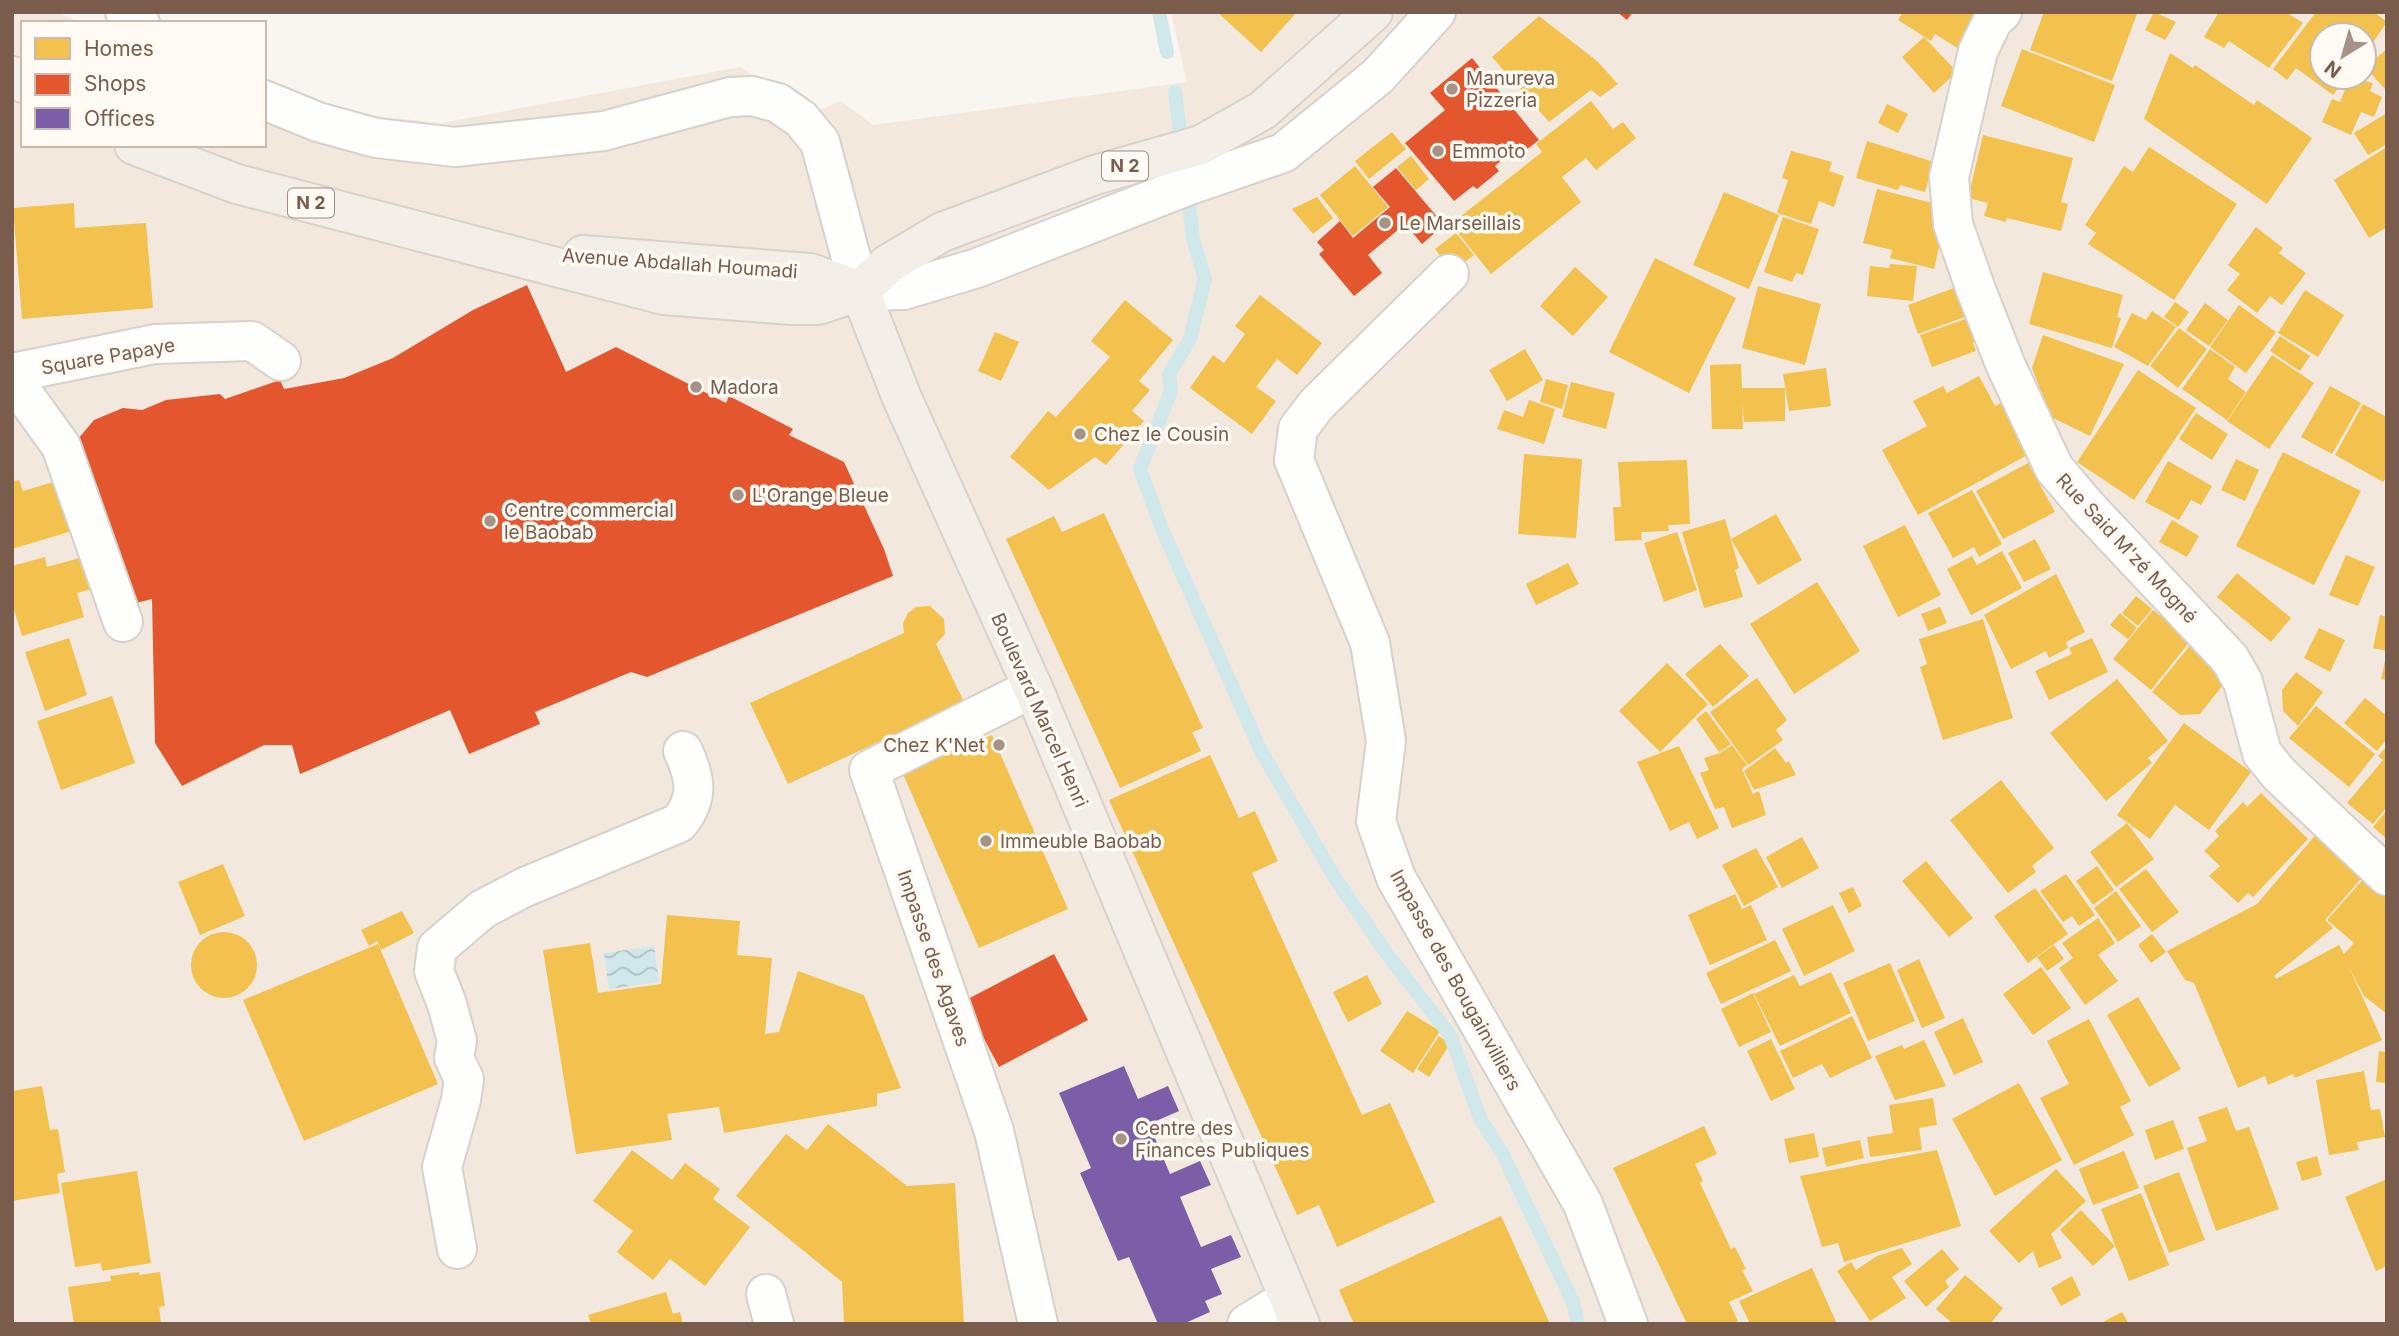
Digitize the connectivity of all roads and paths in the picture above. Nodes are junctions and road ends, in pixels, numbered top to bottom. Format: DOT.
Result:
graph roads {
  1 [pos="1373,12"];
  2 [pos="1436,12"];
  3 [pos="2002,12"];
  4 [pos="266,101"];
  5 [pos="139,147"];
  6 [pos="1449,274"];
  7 [pos="860,291"];
  8 [pos="281,361"];
  9 [pos="12,373"];
  10 [pos="12,379"];
  11 [pos="123,622"];
  12 [pos="1033,688"];
  13 [pos="683,751"];
  14 [pos="2387,876"];
  15 [pos="457,1249"];
  16 [pos="1294,1311"];
  17 [pos="1038,1324"];
  18 [pos="1247,1324"];
  19 [pos="1628,1324"];
  1 -- 7 [label="main road, N 2"];
  2 -- 7 [label="street"];
  3 -- 14 [label="street, Rue Said M'zé Mogné"];
  4 -- 7 [label="street"];
  5 -- 7 [label="main road, N 2"];
  6 -- 19 [label="street, Impasse des Bougainvilliers"];
  7 -- 12 [label="main road, Boulevard Marcel Henri"];
  8 -- 9 [label="street, Square Papaye"];
  10 -- 11 [label="street"];
  12 -- 16 [label="main road, Boulevard Marcel Henri"];
  12 -- 17 [label="street, Impasse des Agaves"];
  13 -- 15 [label="street"];
  16 -- 18 [label="street"];
}
